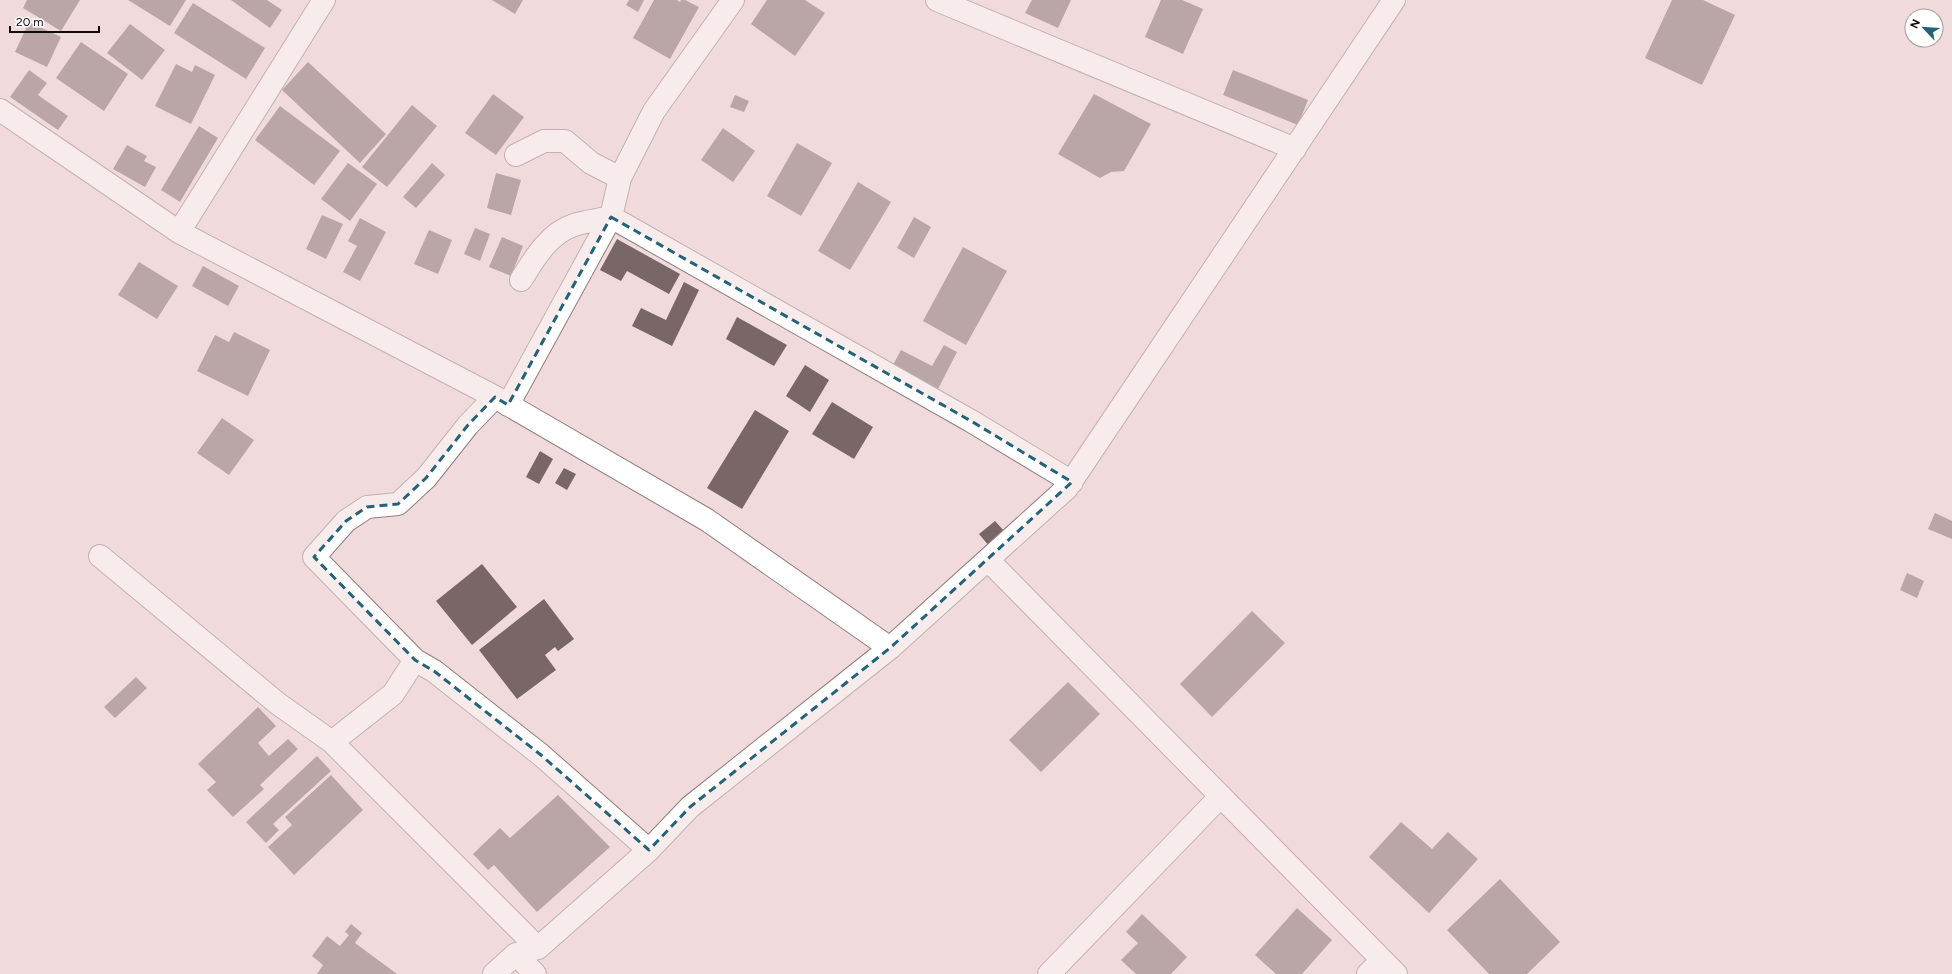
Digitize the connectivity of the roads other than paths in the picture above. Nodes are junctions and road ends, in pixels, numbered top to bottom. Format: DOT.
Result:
graph roads {
  1 [pos="324,0"];
  2 [pos="733,0"];
  3 [pos="937,0"];
  4 [pos="1394,0"];
  5 [pos="0,110"];
  6 [pos="1295,149"];
  7 [pos="516,156"];
  8 [pos="620,178"];
  9 [pos="611,217"];
  10 [pos="179,232"];
  11 [pos="521,280"];
  12 [pos="501,401"];
  13 [pos="1072,482"];
  14 [pos="100,556"];
  15 [pos="989,561"];
  16 [pos="890,648"];
  17 [pos="415,660"];
  18 [pos="332,742"];
  19 [pos="1221,796"];
  20 [pos="649,850"];
  21 [pos="538,948"];
  22 [pos="516,954"];
  23 [pos="1382,969"];
  24 [pos="494,974"];
  25 [pos="534,974"];
  26 [pos="1049,974"];
  1 -- 10 [label="street"];
  2 -- 8 [label="street"];
  3 -- 6 [label="street"];
  4 -- 6 [label="street"];
  5 -- 10 [label="street"];
  6 -- 13 [label="street"];
  7 -- 8 [label="street"];
  8 -- 9 [label="street"];
  9 -- 11 [label="street"];
  9 -- 12 [label="street"];
  9 -- 13 [label="street"];
  10 -- 12 [label="street"];
  12 -- 16 [label="street"];
  12 -- 17 [label="street"];
  13 -- 15 [label="street"];
  14 -- 18 [label="street"];
  15 -- 16 [label="street"];
  15 -- 19 [label="street"];
  16 -- 20 [label="street"];
  17 -- 18 [label="street"];
  17 -- 20 [label="street"];
  18 -- 21 [label="street"];
  19 -- 23 [label="street"];
  19 -- 26 [label="street"];
  20 -- 21 [label="street"];
  21 -- 22 [label="street"];
  22 -- 24 [label="street"];
  22 -- 25 [label="street"];
}
